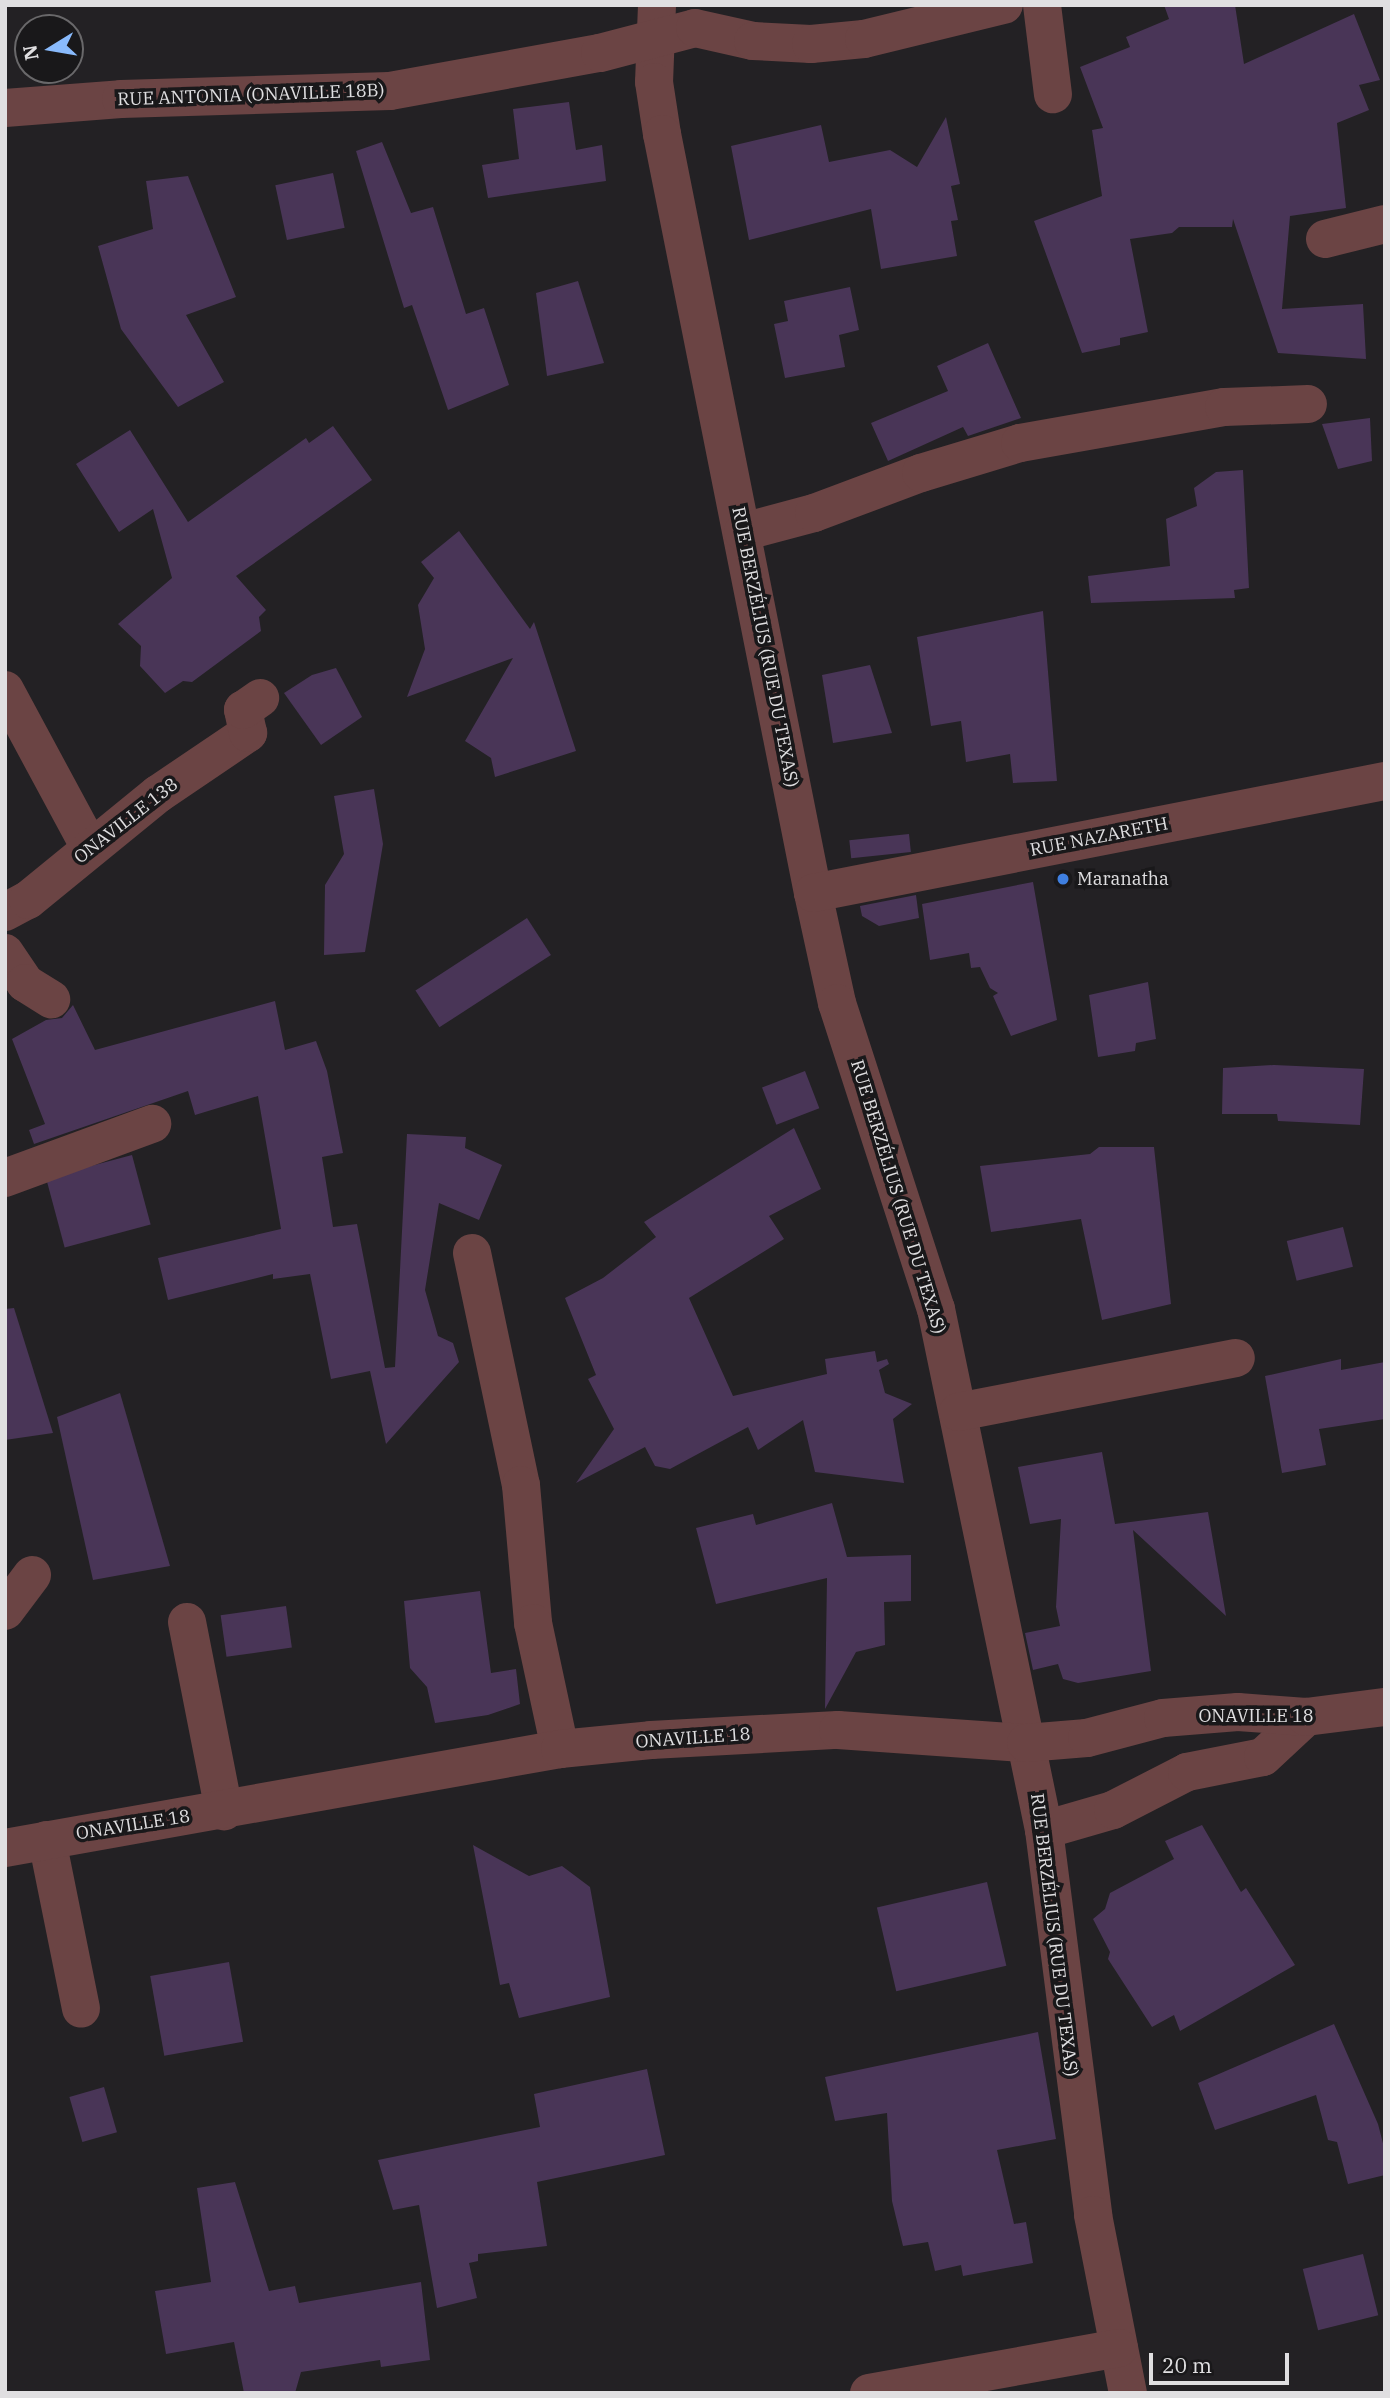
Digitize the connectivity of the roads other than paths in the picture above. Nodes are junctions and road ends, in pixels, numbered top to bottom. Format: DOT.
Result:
graph roads {
  1 [pos="1004,5"];
  2 [pos="1042,5"];
  3 [pos="658,20"];
  4 [pos="1053,94"];
  5 [pos="5,108"];
  6 [pos="1385,224"];
  7 [pos="1325,239"];
  8 [pos="1308,404"];
  9 [pos="743,532"];
  10 [pos="5,690"];
  11 [pos="254,715"];
  12 [pos="1385,781"];
  13 [pos="90,848"];
  14 [pos="814,893"];
  15 [pos="5,912"];
  16 [pos="5,953"];
  17 [pos="51,999"];
  18 [pos="152,1124"];
  19 [pos="5,1178"];
  20 [pos="472,1253"];
  21 [pos="1236,1358"];
  22 [pos="958,1412"];
  23 [pos="32,1576"];
  24 [pos="5,1611"];
  25 [pos="187,1622"];
  26 [pos="1385,1707"];
  27 [pos="1306,1717"];
  28 [pos="1026,1743"];
  29 [pos="560,1749"];
  30 [pos="225,1811"];
  31 [pos="1044,1830"];
  32 [pos="47,1840"];
  33 [pos="5,1848"];
  34 [pos="80,2009"];
  35 [pos="1119,2348"];
  36 [pos="1035,2378"];
  37 [pos="869,2393"];
  38 [pos="1128,2393"];
  1 -- 3 [label="street, RUE ANTONIA (ONAVILLE 18B)"];
  2 -- 4 [label="street"];
  3 -- 5 [label="street, RUE ANTONIA (ONAVILLE 18B)"];
  3 -- 9 [label="street, RUE BERZÉLIUS (RUE DU TEXAS)"];
  6 -- 7 [label="street"];
  8 -- 9 [label="street"];
  9 -- 14 [label="street, RUE BERZÉLIUS (RUE DU TEXAS)"];
  10 -- 13 [label="street"];
  11 -- 13 [label="street, ONAVILLE 138"];
  12 -- 14 [label="street, RUE NAZARETH"];
  13 -- 15 [label="street, ONAVILLE 138"];
  14 -- 22 [label="street, RUE BERZÉLIUS (RUE DU TEXAS)"];
  16 -- 17 [label="street"];
  18 -- 19 [label="street"];
  20 -- 29 [label="street"];
  21 -- 22 [label="street"];
  22 -- 28 [label="street, RUE BERZÉLIUS (RUE DU TEXAS)"];
  23 -- 24 [label="street"];
  25 -- 30 [label="street"];
  26 -- 27 [label="street, ONAVILLE 18"];
  27 -- 28 [label="street, ONAVILLE 18"];
  27 -- 31 [label="street"];
  28 -- 29 [label="street, ONAVILLE 18"];
  28 -- 31 [label="street, RUE BERZÉLIUS (RUE DU TEXAS)"];
  29 -- 30 [label="street, ONAVILLE 18"];
  30 -- 32 [label="street, ONAVILLE 18"];
  31 -- 35 [label="street, RUE BERZÉLIUS (RUE DU TEXAS)"];
  32 -- 33 [label="street, ONAVILLE 18"];
  32 -- 34 [label="street"];
  35 -- 36 [label="street"];
  35 -- 38 [label="street, RUE BERZÉLIUS (RUE DU TEXAS)"];
  36 -- 37 [label="street"];
}
